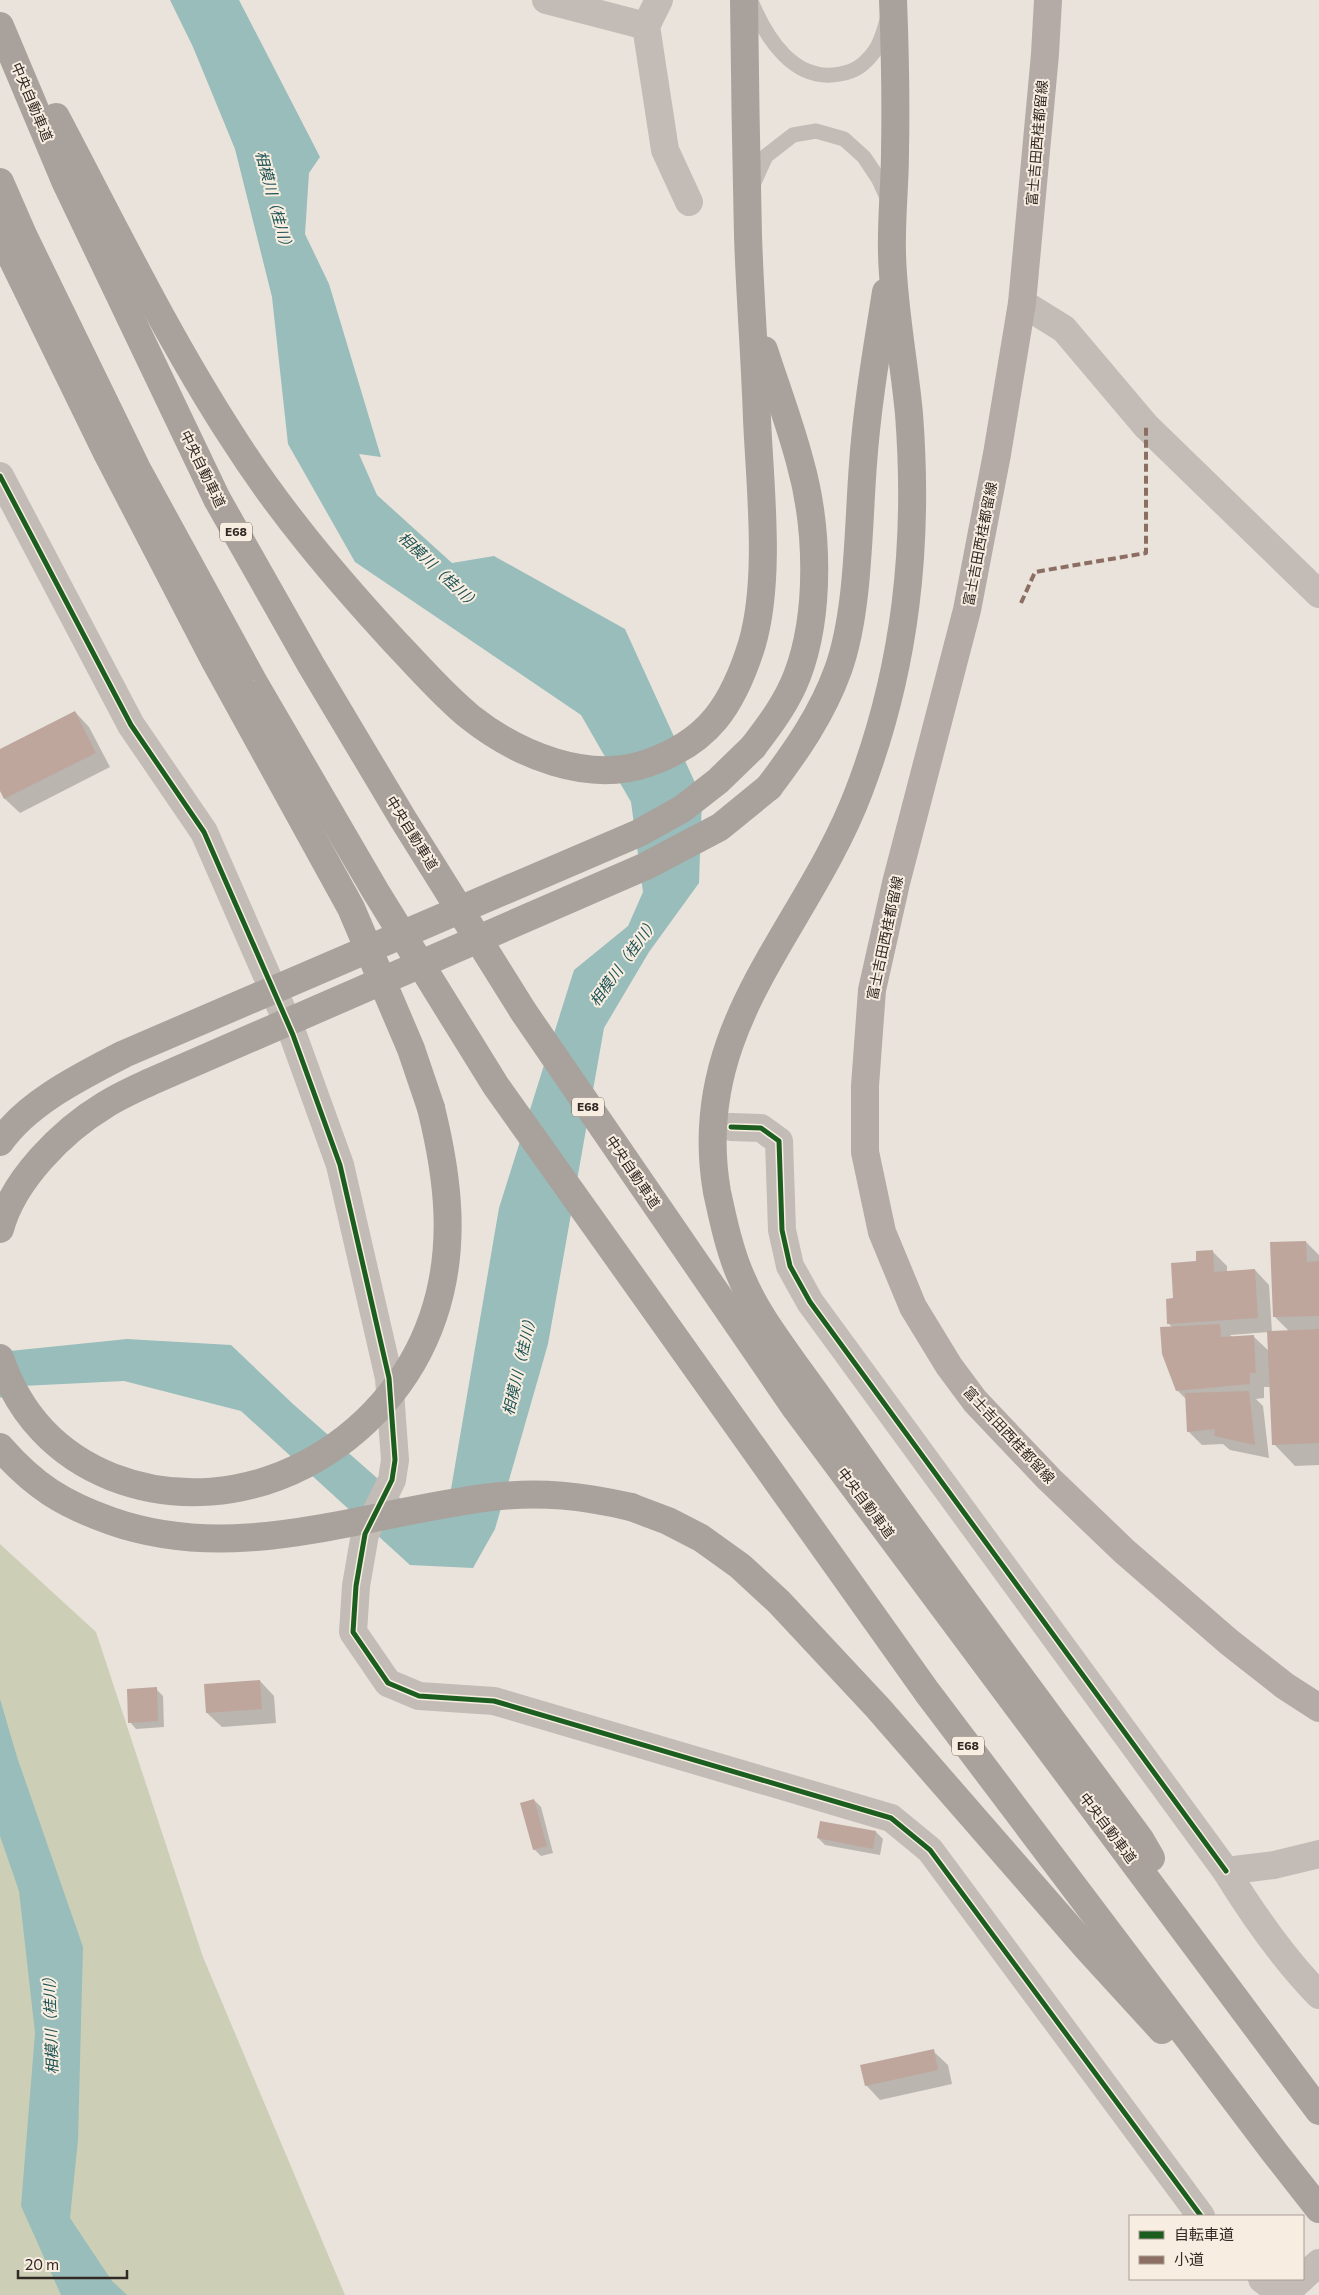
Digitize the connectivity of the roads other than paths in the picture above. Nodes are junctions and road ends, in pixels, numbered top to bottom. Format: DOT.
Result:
graph roads {
  1 [pos="546,0"];
  2 [pos="659,0"];
  3 [pos="744,0"];
  4 [pos="750,0"];
  5 [pos="1048,0"];
  6 [pos="893,2"];
  7 [pos="0,12"];
  8 [pos="0,26"];
  9 [pos="646,26"];
  10 [pos="0,182"];
  11 [pos="748,197"];
  12 [pos="689,202"];
  13 [pos="893,211"];
  14 [pos="0,227"];
  15 [pos="892,256"];
  16 [pos="1022,303"];
  17 [pos="754,316"];
  18 [pos="0,476"];
  19 [pos="1319,594"];
  20 [pos="731,1127"];
  21 [pos="0,1142"];
  22 [pos="0,1229"];
  23 [pos="0,1358"];
  24 [pos="0,1447"];
  25 [pos="1319,1708"];
  26 [pos="1319,1854"];
  27 [pos="1226,1871"];
  28 [pos="1319,1995"];
  29 [pos="1249,2018"];
  30 [pos="1319,2111"];
  31 [pos="1275,2153"];
  32 [pos="1319,2209"];
  33 [pos="1200,2215"];
  34 [pos="1319,2263"];
  35 [pos="1304,2276"];
  36 [pos="1263,2280"];
  37 [pos="1300,2280"];
  1 -- 9 [label="street"];
  2 -- 9 [label="street"];
  3 -- 11 [label="highway"];
  4 -- 6 [label="lane"];
  5 -- 16 [label="main road, 富士吉田西桂都留線"];
  6 -- 13 [label="highway"];
  7 -- 17 [label="highway"];
  8 -- 29 [label="highway, 中央自動車道 / E68"];
  9 -- 12 [label="street"];
  10 -- 31 [label="highway, E68"];
  11 -- 13 [label="lane"];
  11 -- 17 [label="highway"];
  13 -- 15 [label="highway"];
  14 -- 23 [label="highway, bridge"];
  15 -- 22 [label="highway, bridge"];
  15 -- 29 [label="highway"];
  16 -- 19 [label="street"];
  16 -- 25 [label="main road, 富士吉田西桂都留線"];
  17 -- 21 [label="highway, bridge"];
  18 -- 33 [label="street"];
  20 -- 27 [label="street"];
  24 -- 31 [label="highway, bridge"];
  26 -- 27 [label="street"];
  27 -- 28 [label="street"];
  29 -- 30 [label="highway, 中央自動車道 / E68"];
  31 -- 32 [label="highway, E68"];
  34 -- 35 [label="street"];
  36 -- 37 [label="street"];
}
